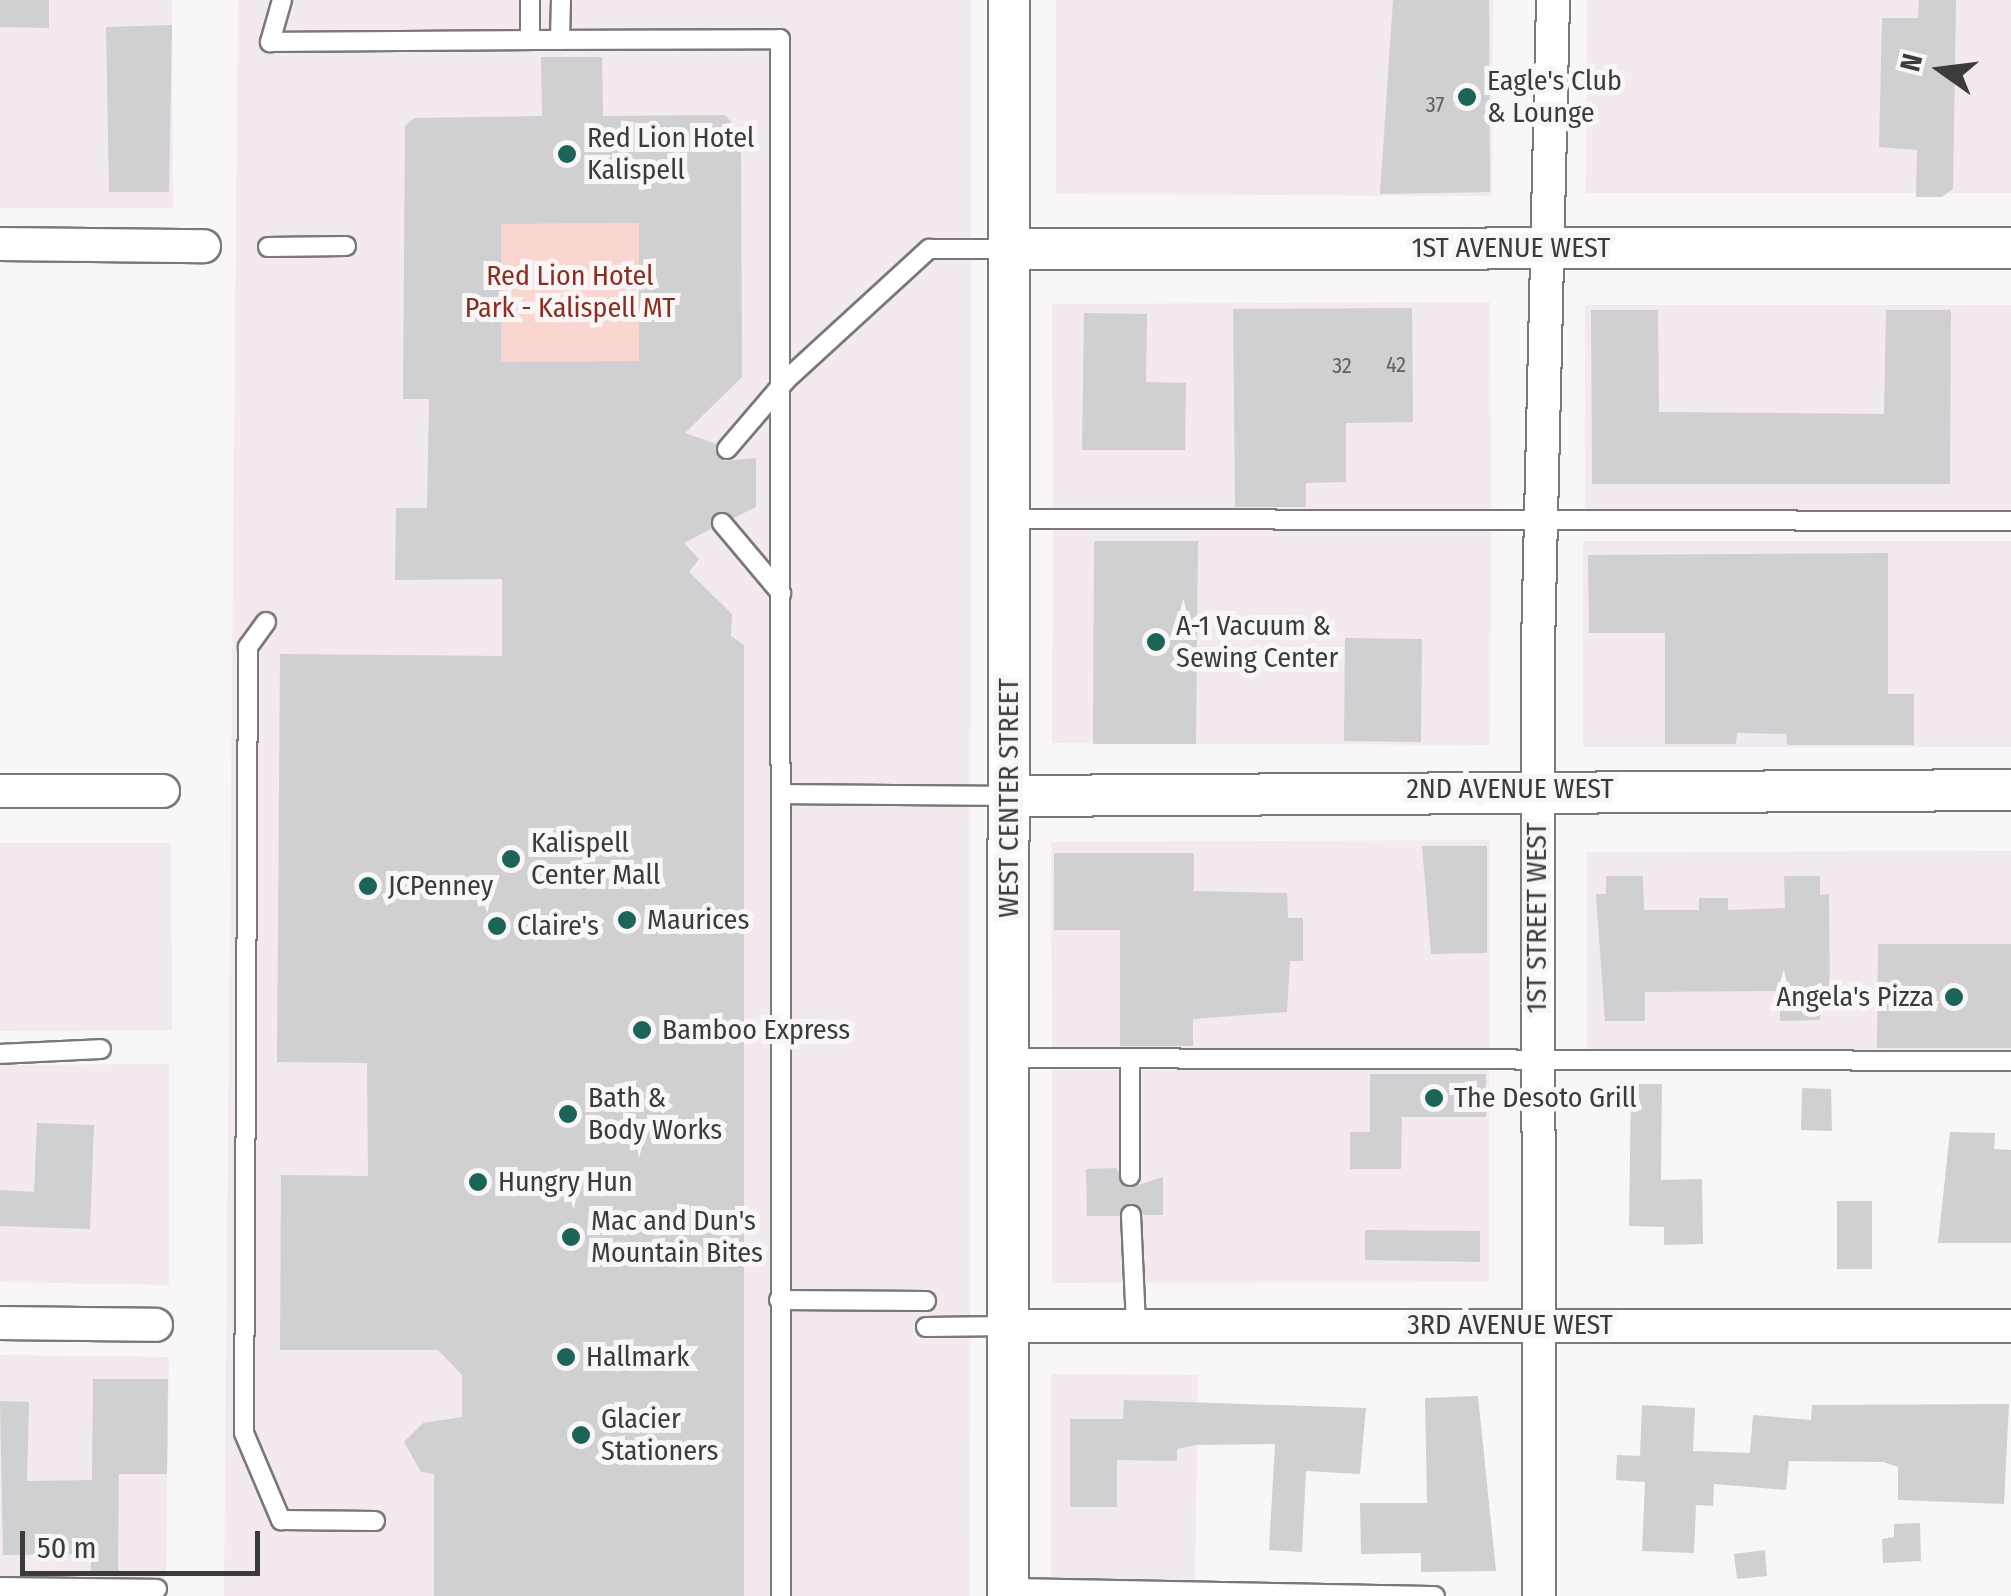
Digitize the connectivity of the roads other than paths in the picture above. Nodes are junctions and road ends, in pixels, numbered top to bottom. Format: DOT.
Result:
graph roads {
  1 [pos="282,0"];
  2 [pos="530,0"];
  3 [pos="561,0"];
  4 [pos="1009,0"];
  5 [pos="1553,0"];
  6 [pos="530,40"];
  7 [pos="560,40"];
  8 [pos="0,244"];
  9 [pos="204,246"];
  10 [pos="346,246"];
  11 [pos="268,247"];
  12 [pos="1542,247"];
  13 [pos="2011,248"];
  14 [pos="1011,249"];
  15 [pos="787,379"];
  16 [pos="727,448"];
  17 [pos="1008,519"];
  18 [pos="1539,520"];
  19 [pos="2011,520"];
  20 [pos="722,523"];
  21 [pos="781,594"];
  22 [pos="266,622"];
  23 [pos="1538,790"];
  24 [pos="2011,790"];
  25 [pos="0,791"];
  26 [pos="163,791"];
  27 [pos="781,794"];
  28 [pos="1009,796"];
  29 [pos="101,1049"];
  30 [pos="0,1054"];
  31 [pos="1009,1058"];
  32 [pos="1130,1059"];
  33 [pos="1536,1060"];
  34 [pos="2011,1061"];
  35 [pos="1130,1176"];
  36 [pos="1131,1215"];
  37 [pos="779,1300"];
  38 [pos="926,1301"];
  39 [pos="0,1323"];
  40 [pos="156,1325"];
  41 [pos="1537,1325"];
  42 [pos="1009,1326"];
  43 [pos="1136,1326"];
  44 [pos="2011,1326"];
  45 [pos="926,1327"];
  46 [pos="375,1521"];
  47 [pos="0,1587"];
  48 [pos="156,1589"];
  49 [pos="1008,1592"];
  50 [pos="781,1596"];
  51 [pos="1435,1596"];
  52 [pos="1538,1596"];
  1 -- 6 [label="lane"];
  2 -- 6 [label="lane"];
  3 -- 7 [label="lane"];
  4 -- 14 [label="street, WEST CENTER STREET"];
  5 -- 12 [label="street, 1ST STREET WEST"];
  6 -- 7 [label="lane"];
  7 -- 15 [label="lane"];
  8 -- 9 [label="street"];
  10 -- 11 [label="lane"];
  12 -- 13 [label="street, 1ST AVENUE WEST"];
  12 -- 14 [label="street, 1ST AVENUE WEST"];
  12 -- 18 [label="street, 1ST STREET WEST"];
  14 -- 15 [label="lane"];
  14 -- 17 [label="street, WEST CENTER STREET"];
  15 -- 16 [label="lane"];
  15 -- 21 [label="lane"];
  17 -- 18 [label="lane"];
  17 -- 28 [label="street, WEST CENTER STREET"];
  18 -- 19 [label="lane"];
  18 -- 23 [label="street, 1ST STREET WEST"];
  20 -- 21 [label="lane"];
  21 -- 27 [label="lane"];
  22 -- 46 [label="lane"];
  23 -- 24 [label="street, 2ND AVENUE WEST"];
  23 -- 28 [label="street, 2ND AVENUE WEST"];
  23 -- 33 [label="street, 1ST STREET WEST"];
  25 -- 26 [label="street"];
  27 -- 28 [label="lane"];
  27 -- 37 [label="lane"];
  28 -- 31 [label="street, WEST CENTER STREET"];
  29 -- 30 [label="lane"];
  31 -- 32 [label="lane"];
  31 -- 42 [label="street, WEST CENTER STREET"];
  32 -- 33 [label="lane"];
  32 -- 35 [label="lane"];
  33 -- 34 [label="lane"];
  33 -- 41 [label="street, 1ST STREET WEST"];
  36 -- 43 [label="lane"];
  37 -- 38 [label="lane"];
  37 -- 50 [label="lane"];
  39 -- 40 [label="street"];
  41 -- 43 [label="street, 3RD AVENUE WEST"];
  41 -- 44 [label="street, 3RD AVENUE WEST"];
  41 -- 52 [label="street, 1ST STREET WEST"];
  42 -- 43 [label="street, 3RD AVENUE WEST"];
  42 -- 45 [label="lane"];
  42 -- 49 [label="street, WEST CENTER STREET"];
  47 -- 48 [label="lane"];
  49 -- 51 [label="lane"];
}
